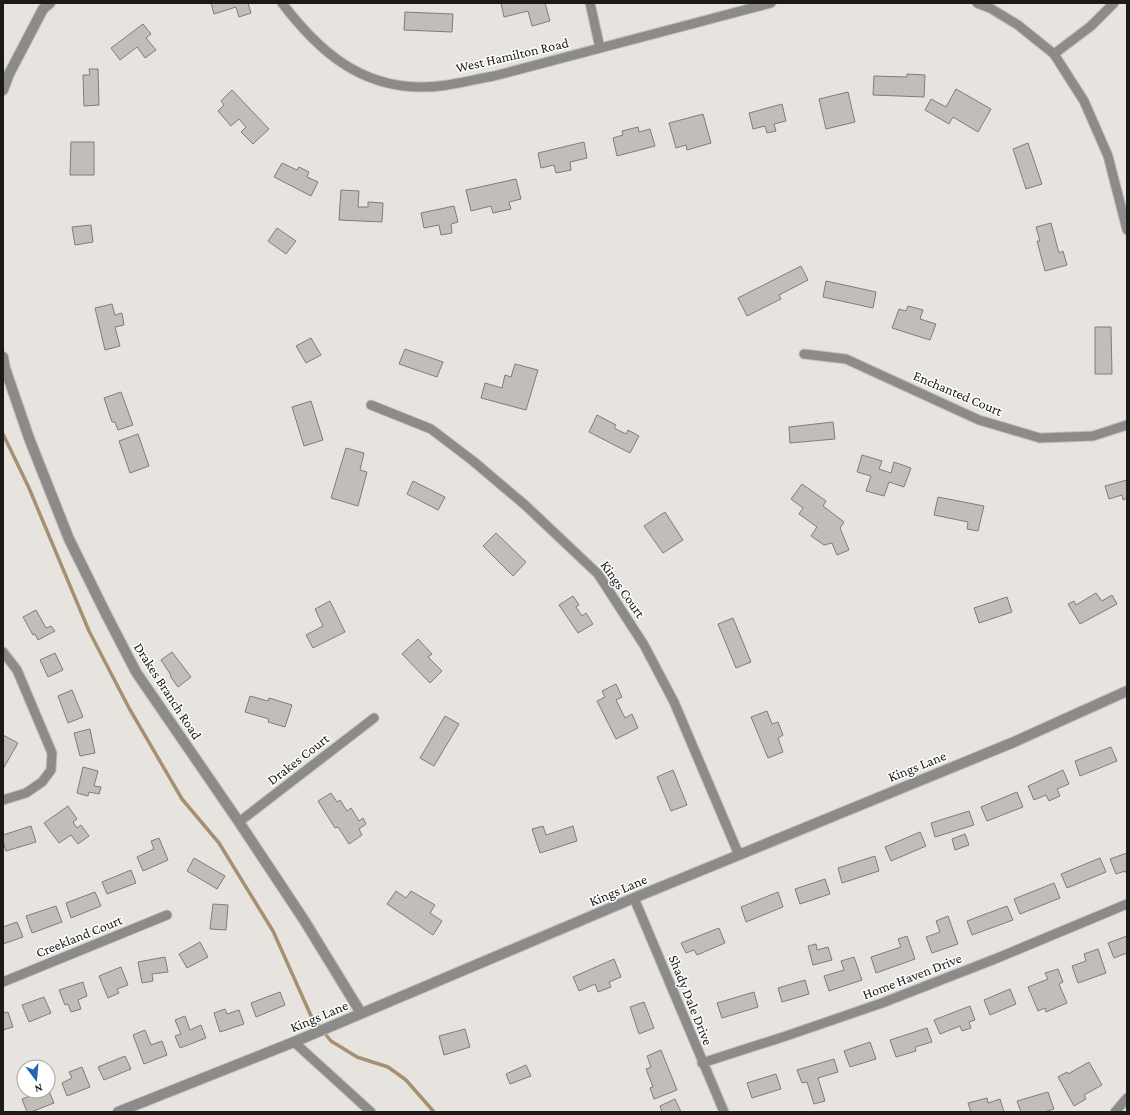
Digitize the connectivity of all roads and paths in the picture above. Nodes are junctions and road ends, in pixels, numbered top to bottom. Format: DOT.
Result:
graph roads {
  1 [pos="50,3"];
  2 [pos="282,3"];
  3 [pos="590,3"];
  4 [pos="771,3"];
  5 [pos="977,3"];
  6 [pos="1114,3"];
  7 [pos="600,48"];
  8 [pos="1054,54"];
  9 [pos="3,90"];
  10 [pos="1127,230"];
  11 [pos="804,354"];
  12 [pos="3,357"];
  13 [pos="371,405"];
  14 [pos="1127,425"];
  15 [pos="3,652"];
  16 [pos="1127,691"];
  17 [pos="374,718"];
  18 [pos="3,800"];
  19 [pos="239,822"];
  20 [pos="739,855"];
  21 [pos="634,898"];
  22 [pos="1127,904"];
  23 [pos="166,915"];
  24 [pos="3,982"];
  25 [pos="361,1013"];
  26 [pos="294,1042"];
  27 [pos="702,1063"];
  28 [pos="1127,1098"];
  29 [pos="118,1112"];
  30 [pos="371,1112"];
  31 [pos="724,1112"];
  32 [pos="1115,1112"];
  1 -- 9 [label="street"];
  2 -- 7 [label="street, West Hamilton Road"];
  3 -- 7 [label="street"];
  4 -- 7 [label="street, West Hamilton Road"];
  5 -- 8 [label="street"];
  6 -- 8 [label="street"];
  8 -- 10 [label="street"];
  11 -- 14 [label="street, Enchanted Court"];
  12 -- 19 [label="street, Drakes Branch Road"];
  13 -- 20 [label="street, Kings Court"];
  15 -- 18 [label="street"];
  16 -- 20 [label="street, Kings Lane"];
  17 -- 19 [label="street, Drakes Court"];
  19 -- 25 [label="street, Drakes Branch Road"];
  20 -- 21 [label="street, Kings Lane"];
  21 -- 25 [label="street, Kings Lane"];
  21 -- 27 [label="street, Shady Dale Drive"];
  22 -- 27 [label="street, Home Haven Drive"];
  23 -- 24 [label="street, Creekland Court"];
  25 -- 26 [label="street, Kings Lane"];
  26 -- 29 [label="street, Kings Lane"];
  26 -- 30 [label="street"];
  27 -- 31 [label="street, Shady Dale Drive"];
  28 -- 32 [label="street"];
}
